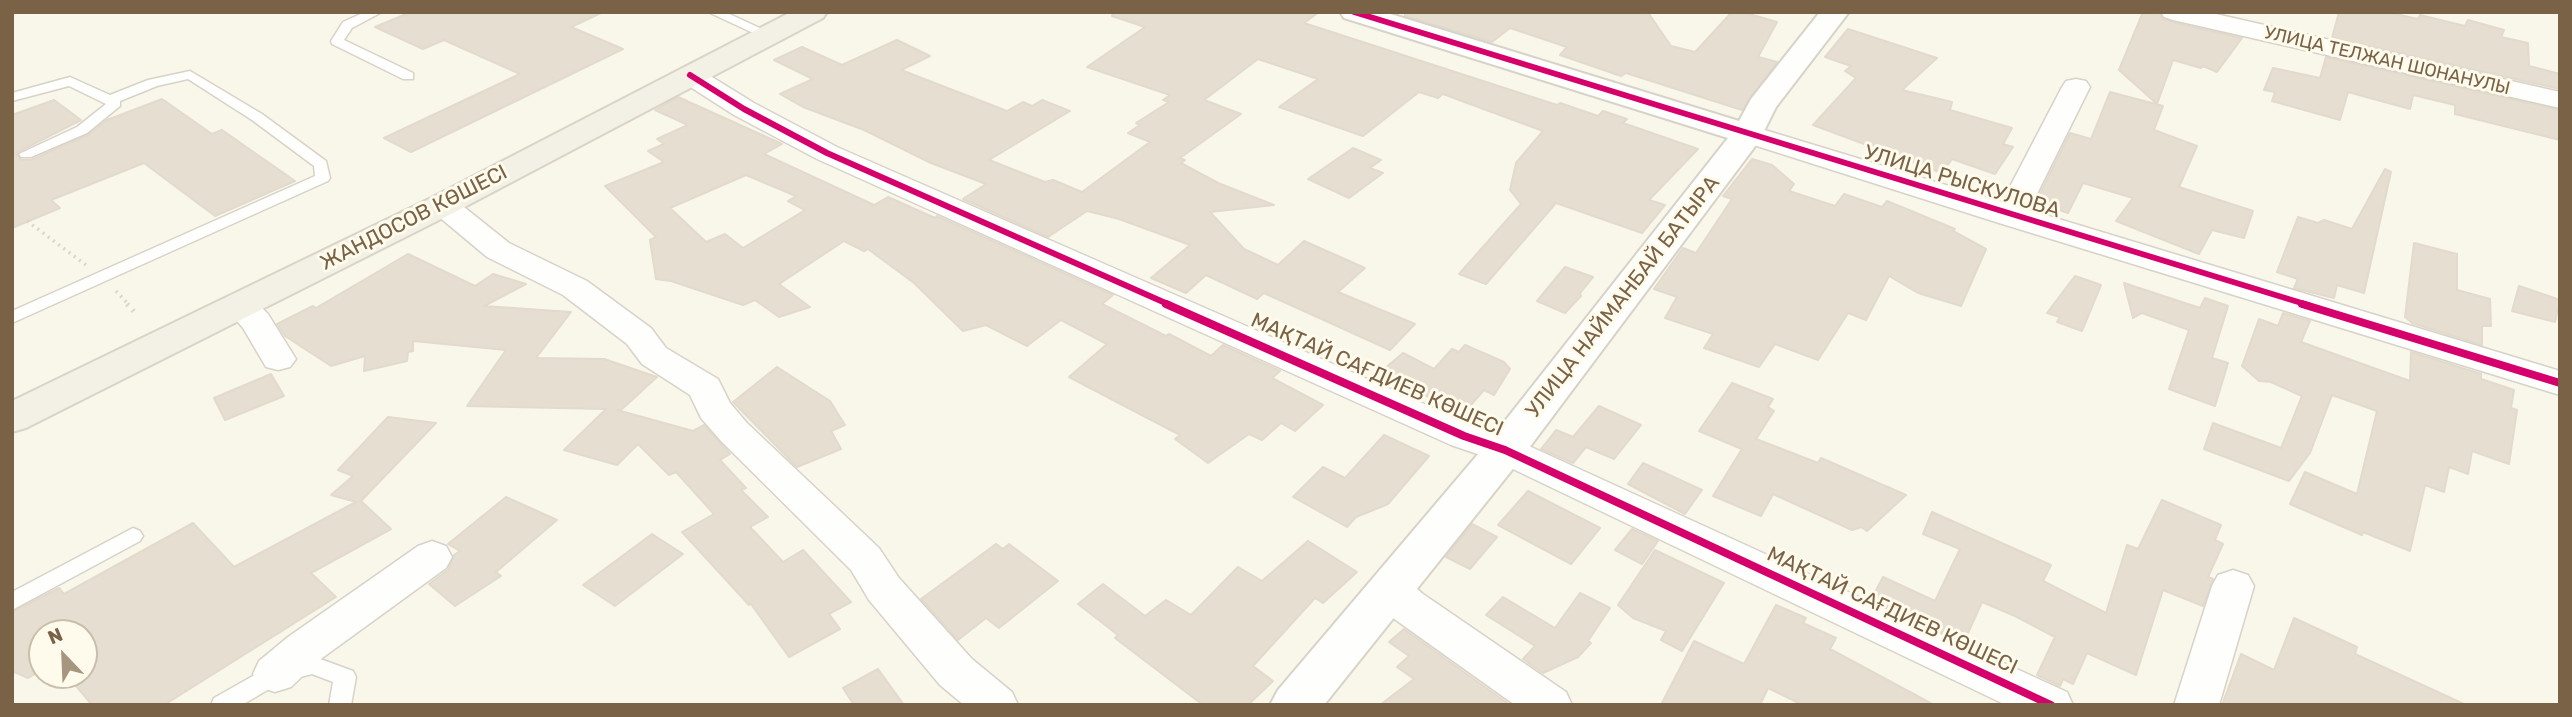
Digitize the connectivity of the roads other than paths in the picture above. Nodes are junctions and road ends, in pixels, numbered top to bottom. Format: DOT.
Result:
graph roads {
  1 [pos="376,12"];
  2 [pos="714,12"];
  3 [pos="813,12"];
  4 [pos="1354,12"];
  5 [pos="1835,12"];
  6 [pos="2173,12"];
  7 [pos="769,35"];
  8 [pos="408,75"];
  9 [pos="690,75"];
  10 [pos="2076,87"];
  11 [pos="12,97"];
  12 [pos="110,100"];
  13 [pos="2560,100"];
  14 [pos="1748,134"];
  15 [pos="26,154"];
  16 [pos="443,205"];
  17 [pos="2010,216"];
  18 [pos="240,305"];
  19 [pos="12,318"];
  20 [pos="278,359"];
  21 [pos="2560,383"];
  22 [pos="12,418"];
  23 [pos="1505,450"];
  24 [pos="133,536"];
  25 [pos="432,557"];
  26 [pos="2233,586"];
  27 [pos="1390,590"];
  28 [pos="12,602"];
  29 [pos="275,674"];
  30 [pos="222,705"];
  31 [pos="340,705"];
  32 [pos="996,705"];
  33 [pos="1295,705"];
  34 [pos="1550,705"];
  35 [pos="2051,705"];
  36 [pos="2196,705"];
  1 -- 8 [label="lane"];
  2 -- 7 [label="lane"];
  3 -- 7 [label="main road, ЖАНДОСОВ КӨШЕСІ"];
  4 -- 14 [label="street, УЛИЦА РЫСКУЛОВА"];
  5 -- 14 [label="street, УЛИЦА НАЙМАНБАЙ БАТЫРА"];
  6 -- 13 [label="street, УЛИЦА ТЕЛЖАН ШОНАНУЛЫ"];
  7 -- 9 [label="main road, ЖАНДОСОВ КӨШЕСІ"];
  9 -- 16 [label="main road, ЖАНДОСОВ КӨШЕСІ"];
  9 -- 23 [label="street, МАҚТАЙ САҒДИЕВ КӨШЕСІ"];
  10 -- 17 [label="street"];
  11 -- 12 [label="lane"];
  12 -- 15 [label="lane"];
  12 -- 19 [label="lane"];
  14 -- 17 [label="street, УЛИЦА РЫСКУЛОВА"];
  14 -- 23 [label="street, УЛИЦА НАЙМАНБАЙ БАТЫРА"];
  16 -- 18 [label="main road, ЖАНДОСОВ КӨШЕСІ"];
  16 -- 32 [label="street"];
  17 -- 21 [label="street, УЛИЦА РЫСКУЛОВА"];
  18 -- 20 [label="street"];
  18 -- 22 [label="main road, ЖАНДОСОВ КӨШЕСІ"];
  23 -- 27 [label="street, УЛИЦА НАЙМАНБАЙ БАТЫРА"];
  23 -- 35 [label="street, МАҚТАЙ САҒДИЕВ КӨШЕСІ"];
  24 -- 28 [label="lane"];
  25 -- 29 [label="street"];
  26 -- 36 [label="street"];
  27 -- 33 [label="street, УЛИЦА НАЙМАНБАЙ БАТЫРА"];
  27 -- 34 [label="street"];
  29 -- 30 [label="lane"];
  29 -- 31 [label="lane"];
}
